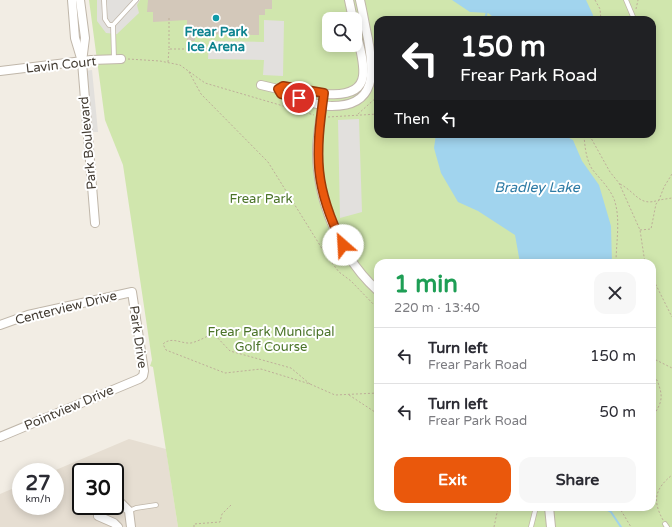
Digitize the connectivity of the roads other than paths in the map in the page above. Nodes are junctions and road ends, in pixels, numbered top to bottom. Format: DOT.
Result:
graph roads {
  1 [pos="72,0"];
  2 [pos="80,0"];
  3 [pos="104,0"];
  4 [pos="136,0"];
  5 [pos="349,0"];
  6 [pos="360,0"];
  7 [pos="626,0"];
  8 [pos="352,12"];
  9 [pos="633,16"];
  10 [pos="113,25"];
  11 [pos="360,52"];
  12 [pos="118,59"];
  13 [pos="82,62"];
  14 [pos="0,71"];
  15 [pos="261,85"];
  16 [pos="278,89"];
  17 [pos="324,93"];
  18 [pos="323,104"];
  19 [pos="95,223"];
  20 [pos="374,287"];
  21 [pos="132,292"];
  22 [pos="0,325"];
  23 [pos="139,379"];
  24 [pos="0,437"];
  25 [pos="124,506"];
  26 [pos="156,506"];
  27 [pos="129,511"];
  28 [pos="535,511"];
  29 [pos="549,511"];
  30 [pos="98,515"];
  31 [pos="118,527"];
  32 [pos="131,527"];
  33 [pos="531,527"];
  34 [pos="551,527"];
  1 -- 13 [label="street, Park Boulevard"];
  2 -- 13 [label="street, Park Boulevard"];
  3 -- 10 [label="lane"];
  4 -- 10 [label="lane"];
  5 -- 8 [label="street"];
  6 -- 18 [label="street"];
  7 -- 9 [label="lane"];
  10 -- 12 [label="lane"];
  11 -- 17 [label="street"];
  12 -- 13 [label="street, Lavin Court"];
  13 -- 14 [label="street, Lavin Court"];
  13 -- 19 [label="street, Park Boulevard"];
  15 -- 16 [label="street"];
  16 -- 17 [label="street"];
  16 -- 18 [label="street"];
  17 -- 18 [label="street"];
  18 -- 20 [label="street"];
  21 -- 22 [label="street, Centerview Drive"];
  21 -- 23 [label="street, Park Drive"];
  23 -- 24 [label="street, Pointview Drive"];
  25 -- 27 [label="street"];
  26 -- 27 [label="lane"];
  27 -- 32 [label="street"];
  28 -- 33 [label="lane"];
  29 -- 34 [label="street"];
  30 -- 31 [label="street"];
}
